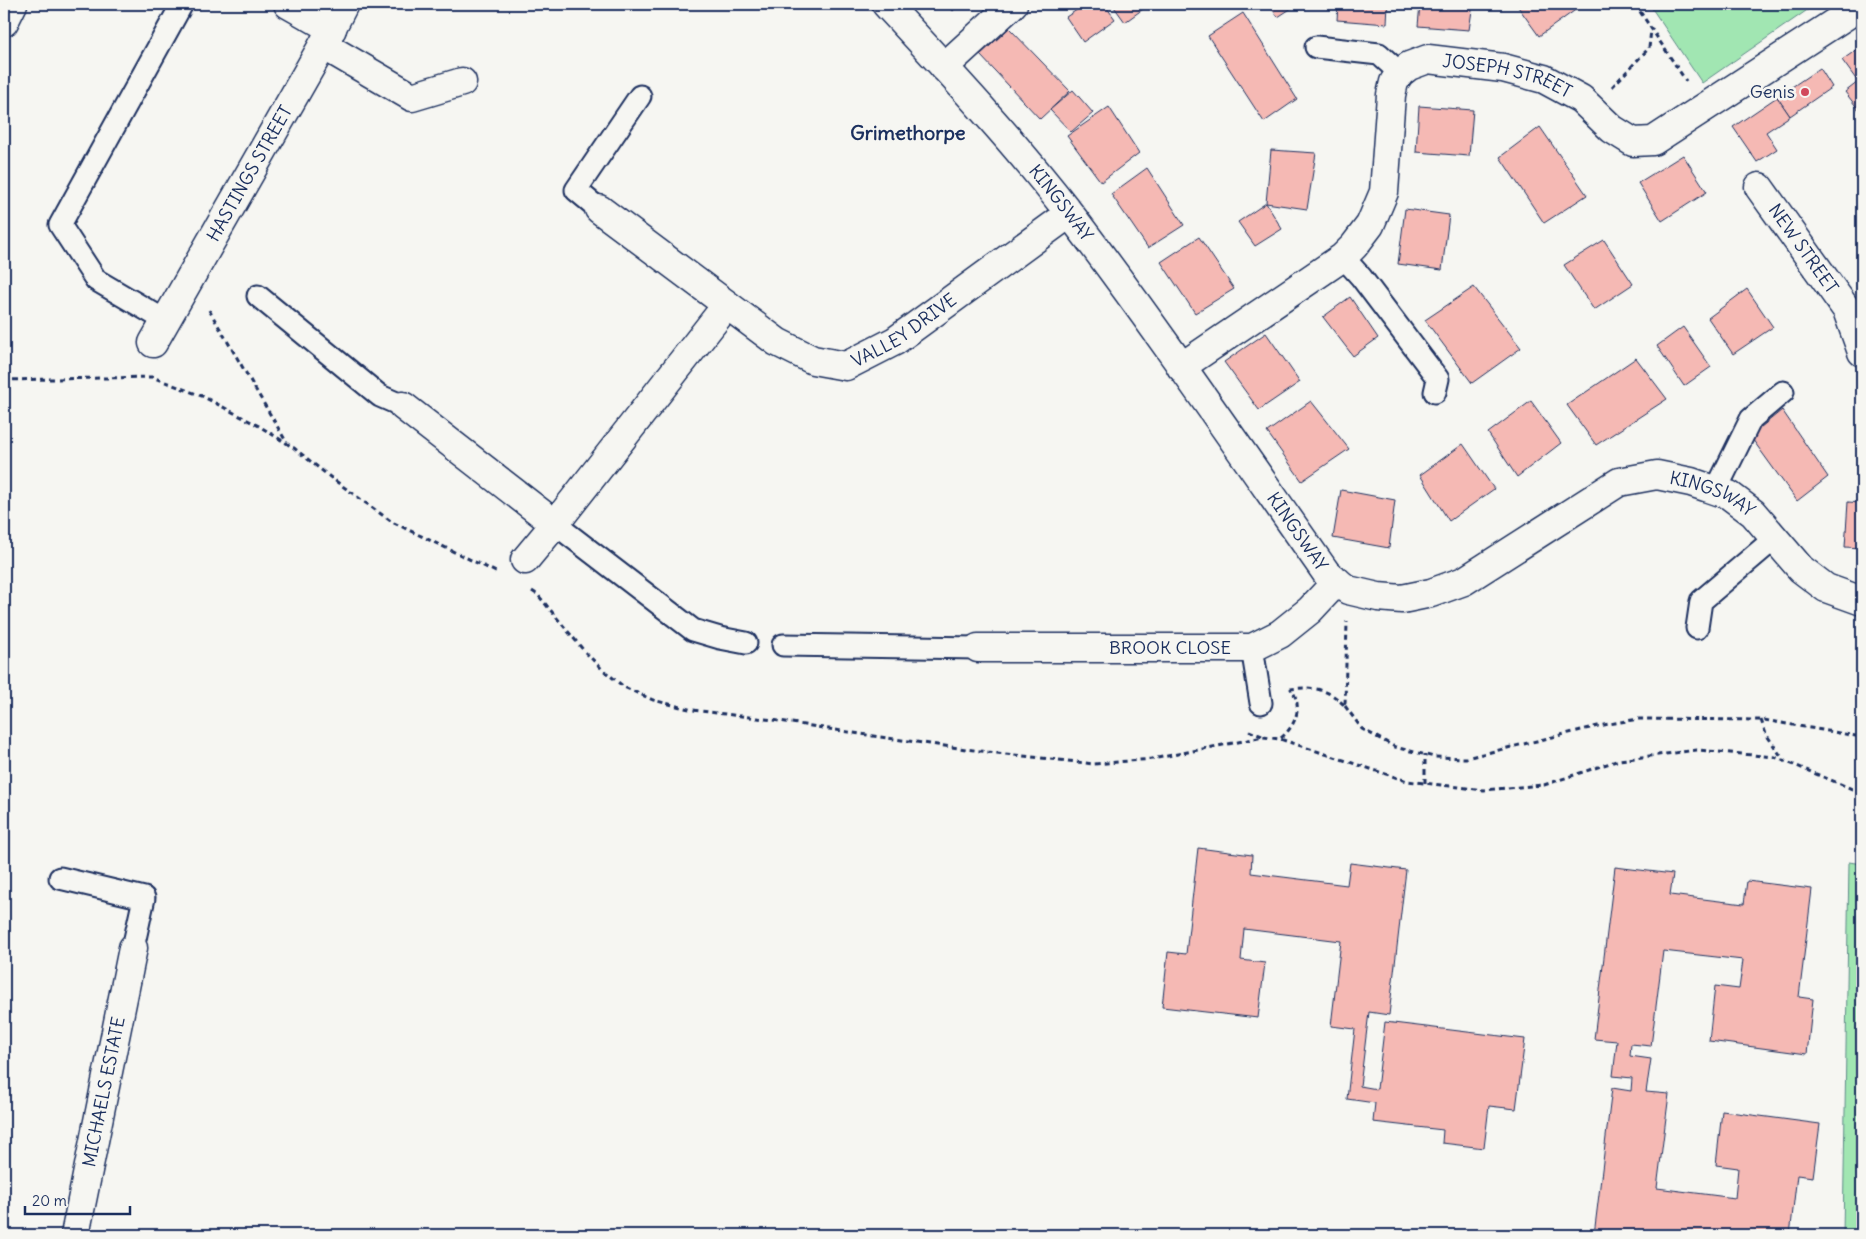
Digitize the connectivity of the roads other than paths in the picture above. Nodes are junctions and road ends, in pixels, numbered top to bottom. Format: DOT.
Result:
graph roads {
  1 [pos="13,4"];
  2 [pos="182,4"];
  3 [pos="288,4"];
  4 [pos="344,4"];
  5 [pos="886,4"];
  6 [pos="1013,4"];
  7 [pos="1862,5"];
  8 [pos="4,22"];
  9 [pos="327,37"];
  10 [pos="1316,47"];
  11 [pos="944,67"];
  12 [pos="1400,73"];
  13 [pos="462,82"];
  14 [pos="640,96"];
  15 [pos="1759,187"];
  16 [pos="599,209"];
  17 [pos="1069,214"];
  18 [pos="1343,257"];
  19 [pos="258,296"];
  20 [pos="726,306"];
  21 [pos="1854,307"];
  22 [pos="159,332"];
  23 [pos="1862,352"];
  24 [pos="1181,367"];
  25 [pos="1435,392"];
  26 [pos="1783,392"];
  27 [pos="403,406"];
  28 [pos="1716,490"];
  29 [pos="555,524"];
  30 [pos="1774,539"];
  31 [pos="524,560"];
  32 [pos="1343,585"];
  33 [pos="1862,601"];
  34 [pos="1697,628"];
  35 [pos="746,643"];
  36 [pos="782,645"];
  37 [pos="978,648"];
  38 [pos="1252,648"];
  39 [pos="1261,703"];
  40 [pos="60,878"];
  41 [pos="133,948"];
  42 [pos="74,1235"];
  1 -- 8 [label="street"];
  2 -- 22 [label="lane"];
  3 -- 9 [label="street"];
  4 -- 9 [label="street, HASTINGS STREET"];
  5 -- 11 [label="street, KINGSWAY"];
  6 -- 11 [label="street"];
  7 -- 12 [label="street, JOSEPH STREET"];
  9 -- 13 [label="street"];
  9 -- 22 [label="street, HASTINGS STREET"];
  10 -- 12 [label="lane"];
  11 -- 17 [label="street, KINGSWAY"];
  12 -- 18 [label="street"];
  14 -- 16 [label="lane"];
  15 -- 21 [label="street, NEW STREET"];
  16 -- 20 [label="street, VALLEY DRIVE"];
  17 -- 20 [label="street, VALLEY DRIVE"];
  17 -- 24 [label="street, KINGSWAY"];
  18 -- 24 [label="street"];
  18 -- 25 [label="lane"];
  19 -- 27 [label="lane"];
  20 -- 29 [label="street"];
  21 -- 23 [label="street, NEW STREET"];
  24 -- 32 [label="street, KINGSWAY"];
  26 -- 28 [label="lane"];
  27 -- 29 [label="street"];
  28 -- 30 [label="street, KINGSWAY"];
  28 -- 32 [label="street, KINGSWAY"];
  29 -- 31 [label="street"];
  29 -- 35 [label="lane"];
  30 -- 33 [label="street, KINGSWAY"];
  30 -- 34 [label="lane"];
  32 -- 38 [label="street, BROOK CLOSE"];
  36 -- 37 [label="lane"];
  37 -- 38 [label="street, BROOK CLOSE"];
  38 -- 39 [label="lane"];
  40 -- 41 [label="lane"];
  41 -- 42 [label="street, MICHAELS ESTATE"];
}
